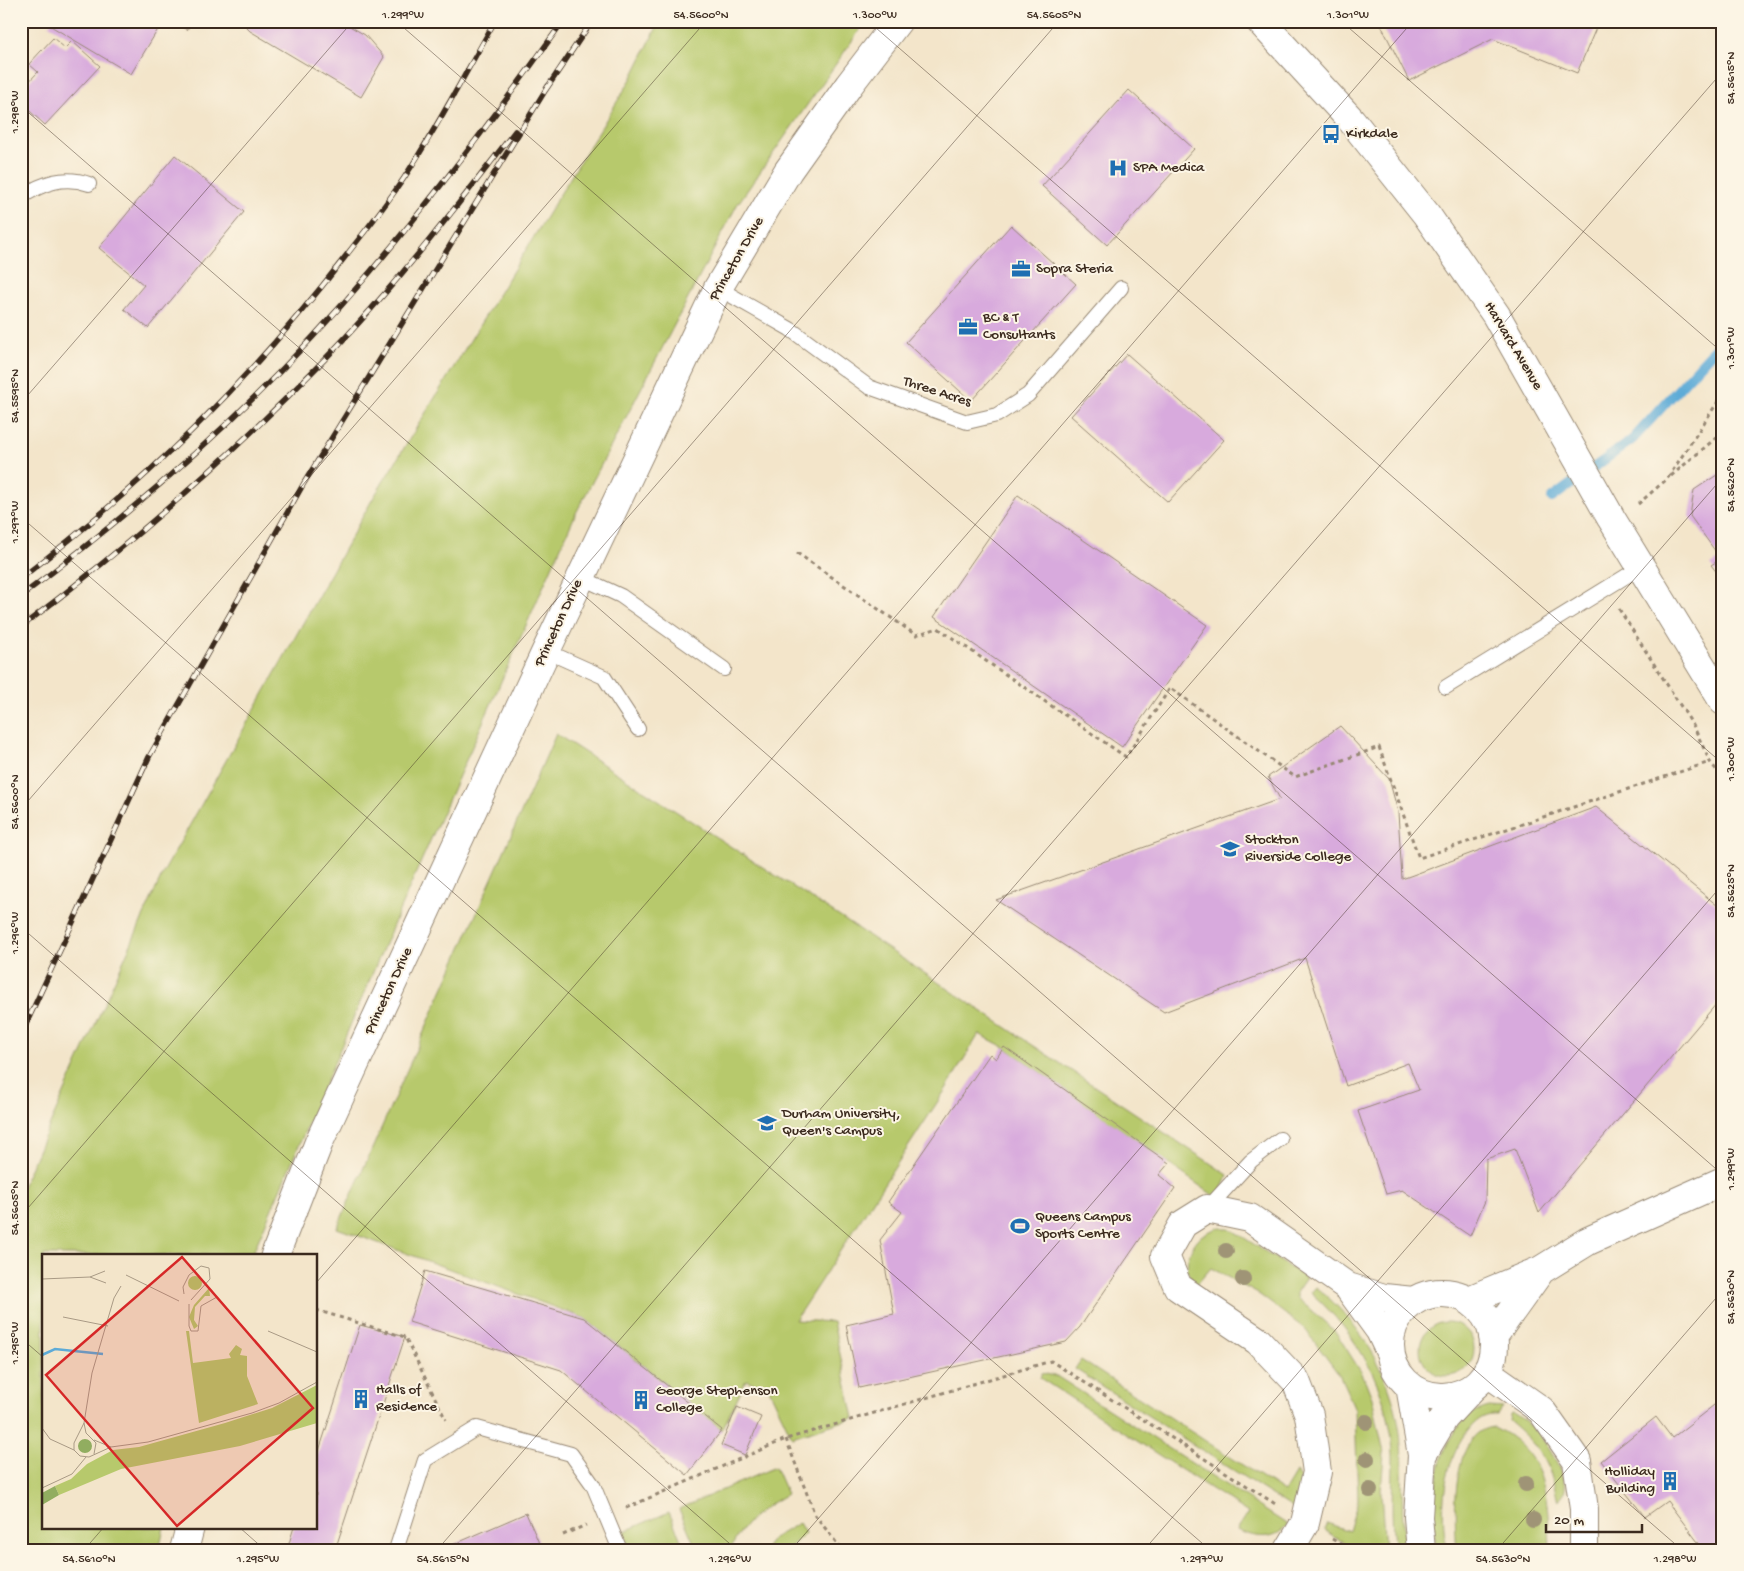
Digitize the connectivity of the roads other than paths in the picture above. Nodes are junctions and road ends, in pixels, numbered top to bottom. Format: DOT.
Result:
graph roads {
  1 [pos="898,21"];
  2 [pos="1260,21"];
  3 [pos="89,184"];
  4 [pos="21,197"];
  5 [pos="718,288"];
  6 [pos="1121,288"];
  7 [pos="1641,567"];
  8 [pos="580,577"];
  9 [pos="546,651"];
  10 [pos="724,669"];
  11 [pos="1446,687"];
  12 [pos="1720,691"];
  13 [pos="638,729"];
  14 [pos="1280,1139"];
  15 [pos="1723,1181"];
  16 [pos="1207,1209"];
  17 [pos="275,1254"];
  18 [pos="1541,1270"];
  19 [pos="1348,1286"];
  20 [pos="1469,1300"];
  21 [pos="1413,1302"];
  22 [pos="1493,1338"];
  23 [pos="1389,1350"];
  24 [pos="1480,1380"];
  25 [pos="1410,1386"];
  26 [pos="1422,1455"];
  27 [pos="190,1528"];
  28 [pos="184,1550"];
  29 [pos="396,1550"];
  30 [pos="620,1550"];
  31 [pos="1289,1550"];
  32 [pos="1421,1550"];
  33 [pos="1584,1550"];
  1 -- 5 [label="street, Princeton Drive"];
  2 -- 7 [label="street, Harvard Avenue"];
  3 -- 4 [label="lane"];
  5 -- 6 [label="lane, Three Acres"];
  5 -- 8 [label="street, Princeton Drive"];
  7 -- 11 [label="lane"];
  7 -- 12 [label="street, Harvard Avenue"];
  8 -- 9 [label="street, Princeton Drive"];
  8 -- 10 [label="lane"];
  9 -- 13 [label="lane"];
  9 -- 17 [label="street, Princeton Drive"];
  14 -- 16 [label="lane"];
  15 -- 18 [label="street"];
  16 -- 19 [label="street"];
  16 -- 31 [label="street"];
  18 -- 20 [label="street"];
  18 -- 22 [label="street"];
  19 -- 21 [label="street"];
  19 -- 23 [label="street"];
  20 -- 21 [label="street"];
  20 -- 22 [label="street"];
  21 -- 23 [label="street"];
  22 -- 24 [label="street"];
  23 -- 25 [label="street"];
  24 -- 25 [label="street"];
  24 -- 26 [label="street"];
  24 -- 33 [label="street"];
  25 -- 26 [label="street"];
  26 -- 32 [label="street"];
  27 -- 28 [label="street"];
  29 -- 30 [label="lane"];
}
